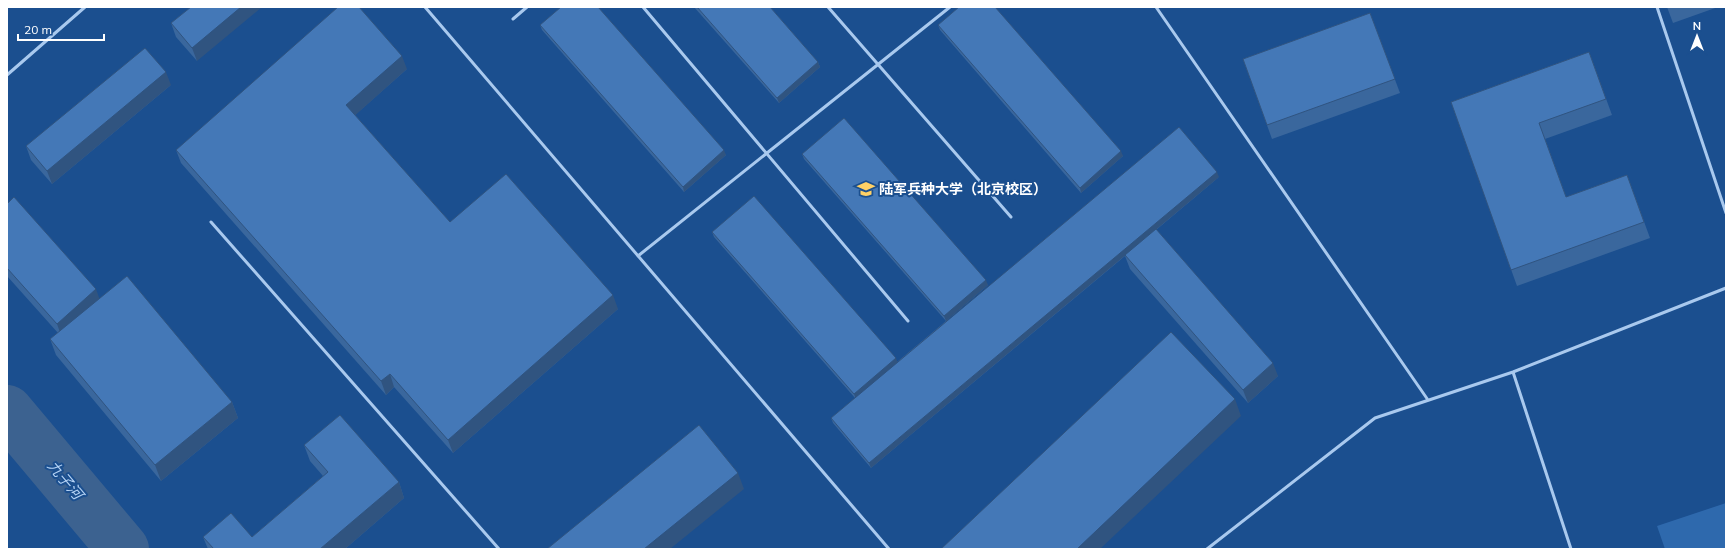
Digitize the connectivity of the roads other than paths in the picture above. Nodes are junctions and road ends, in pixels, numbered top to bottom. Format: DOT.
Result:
graph roads {
  1 [pos="85,7"];
  2 [pos="425,7"];
  3 [pos="527,7"];
  4 [pos="643,7"];
  5 [pos="828,7"];
  6 [pos="950,7"];
  7 [pos="1156,7"];
  8 [pos="1657,7"];
  9 [pos="513,19"];
  10 [pos="878,64"];
  11 [pos="7,75"];
  12 [pos="767,154"];
  13 [pos="1726,213"];
  14 [pos="1011,217"];
  15 [pos="211,222"];
  16 [pos="638,256"];
  17 [pos="1726,288"];
  18 [pos="908,321"];
  19 [pos="1513,372"];
  20 [pos="1428,400"];
  21 [pos="499,549"];
  22 [pos="888,549"];
  23 [pos="1207,549"];
  24 [pos="1571,549"];
  1 -- 11 [label="lane"];
  2 -- 16 [label="lane"];
  3 -- 9 [label="lane"];
  4 -- 12 [label="lane"];
  5 -- 10 [label="lane"];
  6 -- 10 [label="lane"];
  7 -- 20 [label="lane"];
  8 -- 13 [label="lane"];
  10 -- 12 [label="lane"];
  10 -- 14 [label="lane"];
  12 -- 16 [label="lane"];
  12 -- 18 [label="lane"];
  15 -- 21 [label="lane"];
  16 -- 22 [label="lane"];
  17 -- 19 [label="lane"];
  19 -- 20 [label="lane"];
  19 -- 24 [label="lane"];
  20 -- 23 [label="lane"];
}
